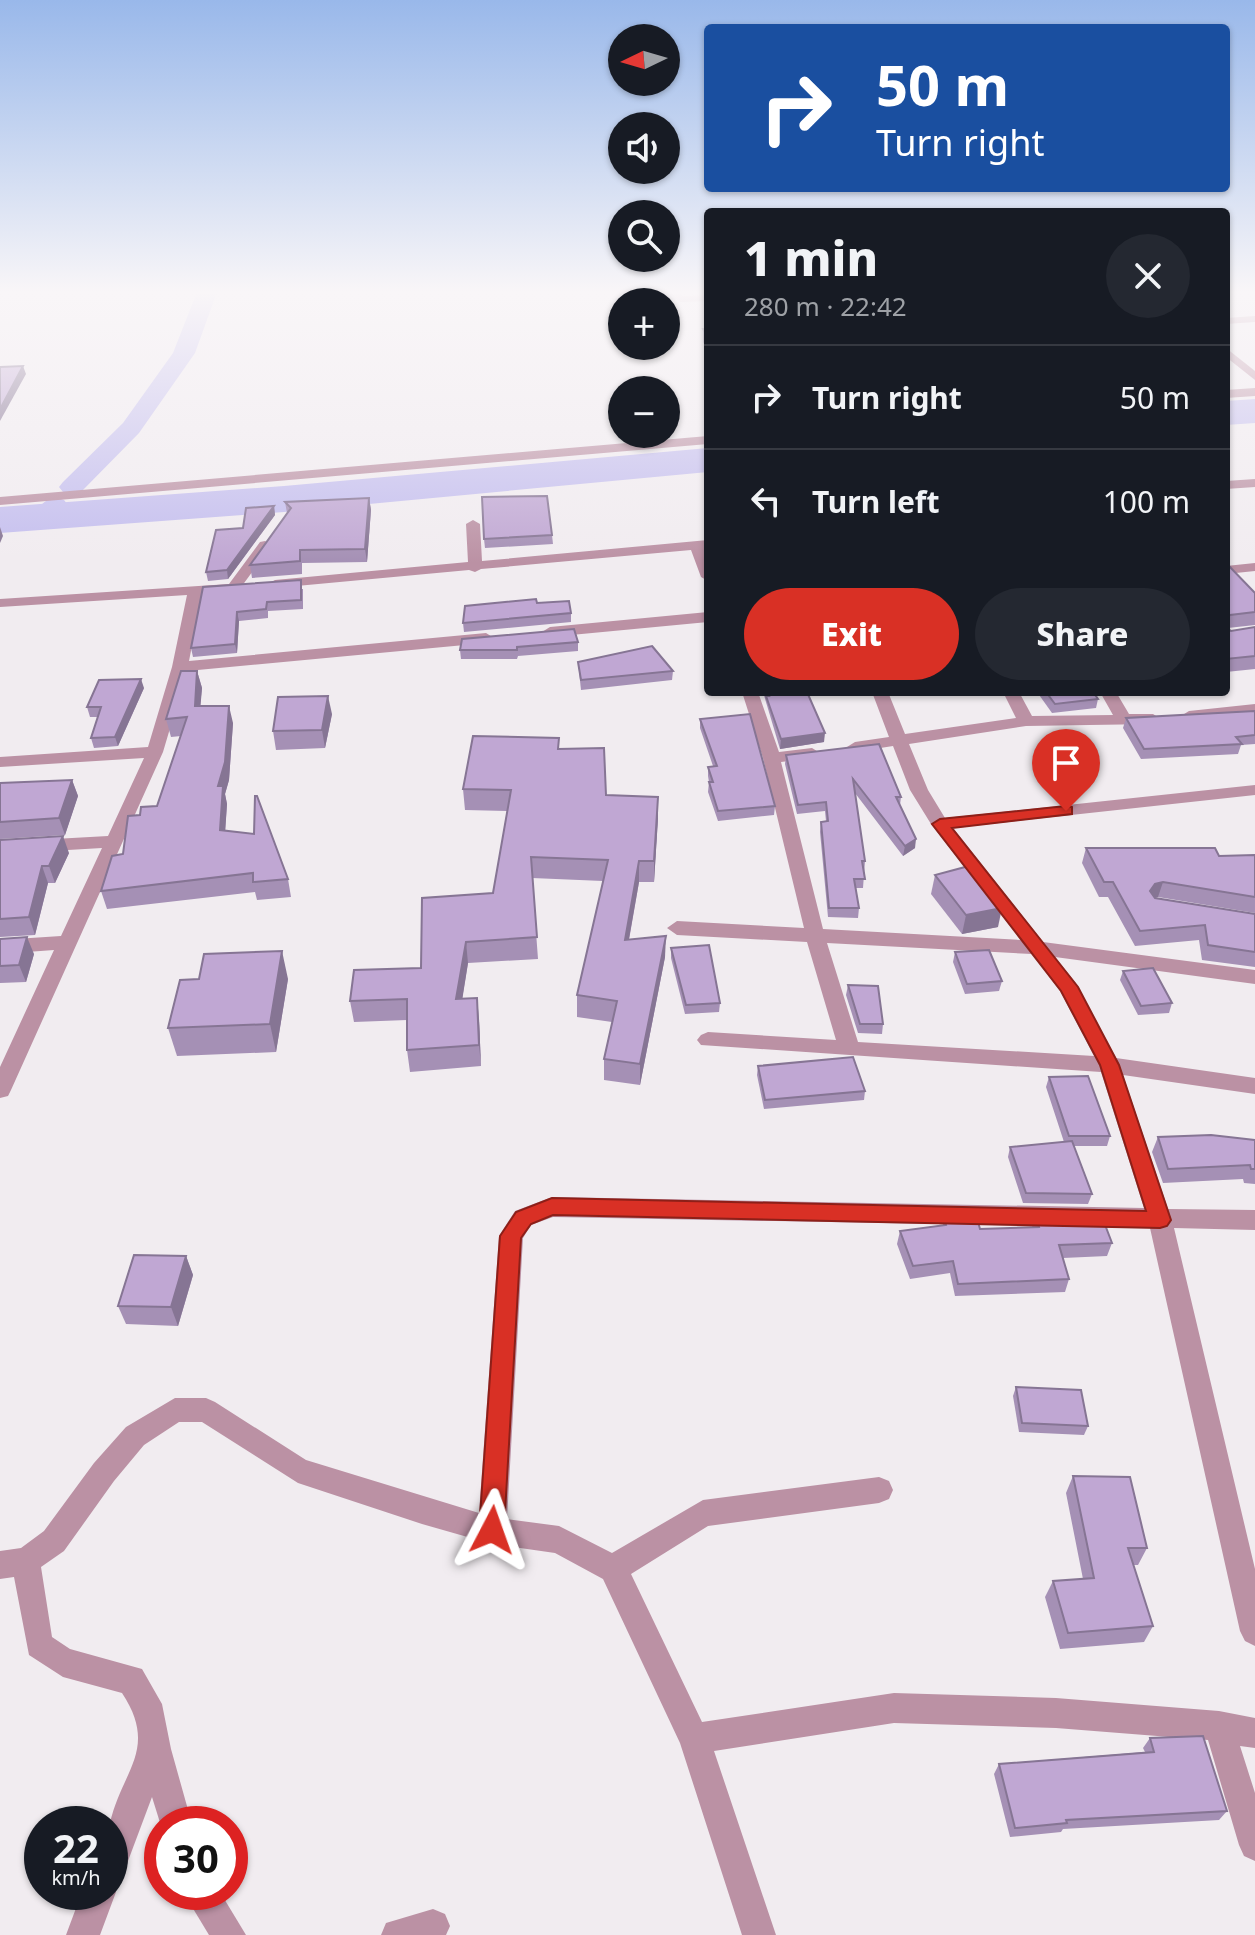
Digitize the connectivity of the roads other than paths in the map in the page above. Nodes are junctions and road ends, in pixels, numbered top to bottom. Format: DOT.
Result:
graph roads {
  1 [pos="1255,392"];
  2 [pos="1230,394"];
  3 [pos="704,440"];
  4 [pos="1255,483"];
  5 [pos="1230,485"];
  6 [pos="0,501"];
  7 [pos="473,524"];
  8 [pos="276,530"];
  9 [pos="702,544"];
  10 [pos="1255,567"];
  11 [pos="475,568"];
  12 [pos="1230,570"];
  13 [pos="249,586"];
  14 [pos="195,590"];
  15 [pos="0,603"];
  16 [pos="704,617"];
  17 [pos="537,633"];
  18 [pos="506,636"];
  19 [pos="180,667"];
  20 [pos="751,696"];
  21 [pos="882,696"];
  22 [pos="1013,696"];
  23 [pos="1110,696"];
  24 [pos="1255,709"];
  25 [pos="1124,719"];
  26 [pos="1026,721"];
  27 [pos="900,741"];
  28 [pos="155,752"];
  29 [pos="772,758"];
  30 [pos="0,762"];
  31 [pos="1255,790"];
  32 [pos="940,824"];
  33 [pos="116,841"];
  34 [pos="0,848"];
  35 [pos="677,928"];
  36 [pos="815,935"];
  37 [pos="67,942"];
  38 [pos="0,947"];
  39 [pos="1040,948"];
  40 [pos="1255,977"];
  41 [pos="708,1040"];
  42 [pos="849,1047"];
  43 [pos="1109,1065"];
  44 [pos="1255,1086"];
  45 [pos="0,1090"];
  46 [pos="1160,1220"];
  47 [pos="1255,1220"];
  48 [pos="879,1490"];
  49 [pos="480,1525"];
  50 [pos="13,1563"];
  51 [pos="613,1569"];
  52 [pos="1255,1631"];
  53 [pos="1219,1726"];
  54 [pos="1255,1733"];
  55 [pos="694,1739"];
  56 [pos="155,1749"];
  57 [pos="171,1806"];
  58 [pos="128,1819"];
  59 [pos="1255,1845"];
  60 [pos="92,1910"];
  61 [pos="212,1910"];
  62 [pos="433,1926"];
  63 [pos="83,1935"];
  64 [pos="229,1935"];
  65 [pos="398,1935"];
  66 [pos="759,1935"];
  1 -- 2 [label="street"];
  3 -- 6 [label="street"];
  4 -- 5 [label="street"];
  7 -- 11 [label="street"];
  8 -- 13 [label="street"];
  9 -- 11 [label="street"];
  10 -- 12 [label="street"];
  11 -- 13 [label="street"];
  13 -- 14 [label="street"];
  14 -- 15 [label="street"];
  14 -- 19 [label="street"];
  16 -- 17 [label="street"];
  18 -- 19 [label="street"];
  19 -- 28 [label="street"];
  20 -- 29 [label="street"];
  21 -- 27 [label="street"];
  22 -- 26 [label="street"];
  23 -- 25 [label="street"];
  24 -- 25 [label="street"];
  25 -- 26 [label="street"];
  26 -- 27 [label="street"];
  27 -- 29 [label="street"];
  27 -- 32 [label="street"];
  28 -- 30 [label="street"];
  28 -- 33 [label="street"];
  29 -- 36 [label="street"];
  31 -- 32 [label="street"];
  32 -- 39 [label="street"];
  33 -- 34 [label="street"];
  33 -- 37 [label="street"];
  35 -- 36 [label="street"];
  36 -- 39 [label="street"];
  36 -- 42 [label="street"];
  37 -- 38 [label="street"];
  37 -- 45 [label="street"];
  39 -- 40 [label="street"];
  39 -- 43 [label="street"];
  41 -- 42 [label="street"];
  42 -- 43 [label="street"];
  43 -- 44 [label="street"];
  43 -- 46 [label="street"];
  46 -- 47 [label="street"];
  46 -- 49 [label="street"];
  46 -- 52 [label="street"];
  48 -- 51 [label="street"];
  49 -- 50 [label="street"];
  49 -- 51 [label="street"];
  50 -- 56 [label="street"];
  51 -- 55 [label="street"];
  53 -- 54 [label="street"];
  53 -- 55 [label="street"];
  53 -- 59 [label="street"];
  55 -- 66 [label="street"];
  56 -- 57 [label="street"];
  56 -- 58 [label="street"];
  60 -- 63 [label="street"];
  61 -- 64 [label="street"];
  62 -- 65 [label="street"];
}
